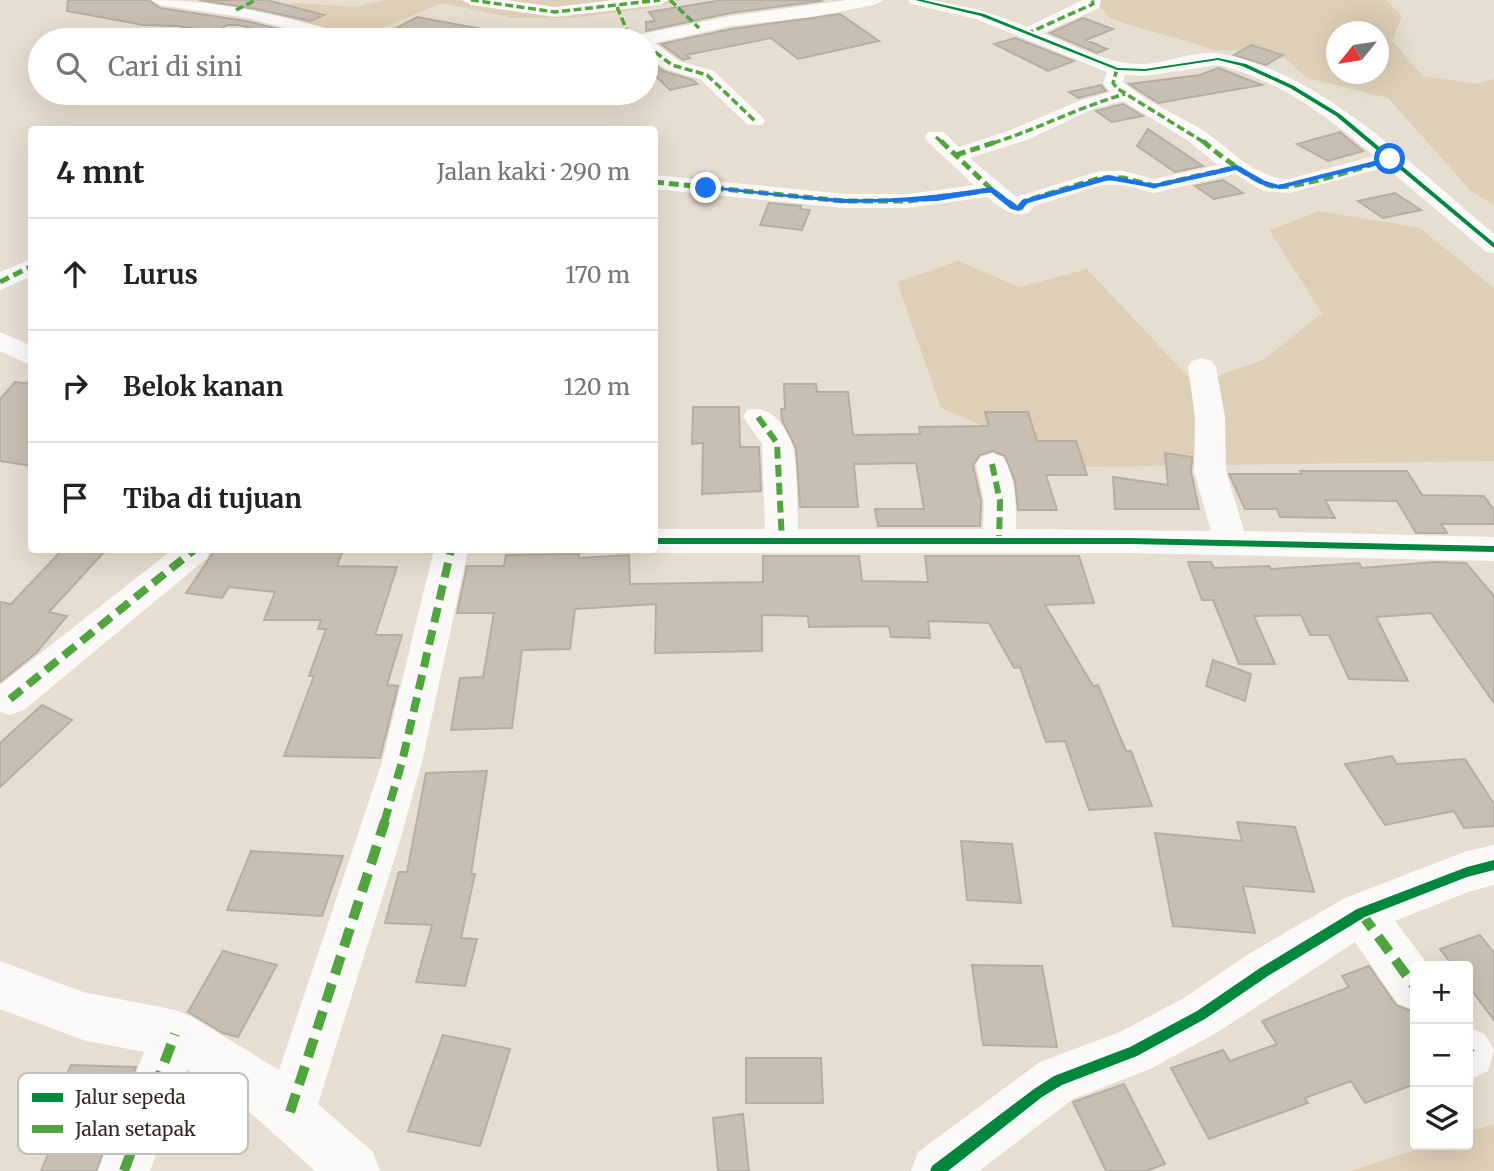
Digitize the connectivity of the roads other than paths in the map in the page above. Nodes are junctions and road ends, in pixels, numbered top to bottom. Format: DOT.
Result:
graph roads {
  1 [pos="160,0"];
  2 [pos="256,0"];
  3 [pos="471,0"];
  4 [pos="660,0"];
  5 [pos="874,0"];
  6 [pos="917,0"];
  7 [pos="1091,0"];
  8 [pos="617,7"];
  9 [pos="236,10"];
  10 [pos="305,28"];
  11 [pos="626,28"];
  12 [pos="1026,34"];
  13 [pos="658,37"];
  14 [pos="658,54"];
  15 [pos="1117,69"];
  16 [pos="1125,94"];
  17 [pos="755,121"];
  18 [pos="936,137"];
  19 [pos="956,155"];
  20 [pos="1390,159"];
  21 [pos="1237,167"];
  22 [pos="658,182"];
  23 [pos="992,190"];
  24 [pos="1494,246"];
  25 [pos="28,268"];
  26 [pos="0,282"];
  27 [pos="0,340"];
  28 [pos="28,356"];
  29 [pos="1202,367"];
  30 [pos="758,417"];
  31 [pos="992,464"];
  32 [pos="658,541"];
  33 [pos="782,541"];
  34 [pos="999,542"];
  35 [pos="1231,543"];
  36 [pos="1481,550"];
  37 [pos="190,553"];
  38 [pos="451,553"];
  39 [pos="1494,577"];
  40 [pos="9,699"];
  41 [pos="1494,865"];
  42 [pos="1361,914"];
  43 [pos="1410,980"];
  44 [pos="0,985"];
  45 [pos="175,1034"];
  46 [pos="160,1073"];
  47 [pos="238,1073"];
  48 [pos="248,1080"];
  49 [pos="290,1111"];
  50 [pos="130,1154"];
  51 [pos="124,1171"];
  52 [pos="354,1171"];
  53 [pos="937,1171"];
  1 -- 9 [label="street"];
  2 -- 9 [label="street"];
  3 -- 8 [label="street"];
  4 -- 8 [label="street"];
  5 -- 13 [label="street"];
  6 -- 12 [label="street"];
  7 -- 12 [label="street"];
  8 -- 11 [label="street"];
  9 -- 10 [label="street"];
  12 -- 15 [label="street"];
  14 -- 17 [label="street"];
  15 -- 16 [label="street"];
  15 -- 20 [label="street"];
  16 -- 19 [label="street"];
  16 -- 21 [label="street"];
  18 -- 19 [label="street"];
  19 -- 23 [label="street"];
  20 -- 21 [label="street"];
  20 -- 24 [label="street"];
  21 -- 23 [label="street"];
  22 -- 23 [label="street"];
  25 -- 26 [label="street"];
  27 -- 28 [label="street"];
  29 -- 35 [label="street"];
  30 -- 33 [label="street"];
  31 -- 34 [label="street"];
  32 -- 33 [label="street"];
  33 -- 34 [label="street"];
  34 -- 35 [label="street"];
  35 -- 36 [label="street"];
  36 -- 39 [label="street"];
  37 -- 40 [label="street"];
  38 -- 49 [label="street"];
  41 -- 42 [label="street"];
  42 -- 43 [label="street"];
  42 -- 53 [label="street"];
  44 -- 45 [label="street"];
  45 -- 46 [label="street"];
  45 -- 47 [label="street"];
  48 -- 49 [label="street"];
  49 -- 52 [label="street"];
  50 -- 51 [label="street"];
}
